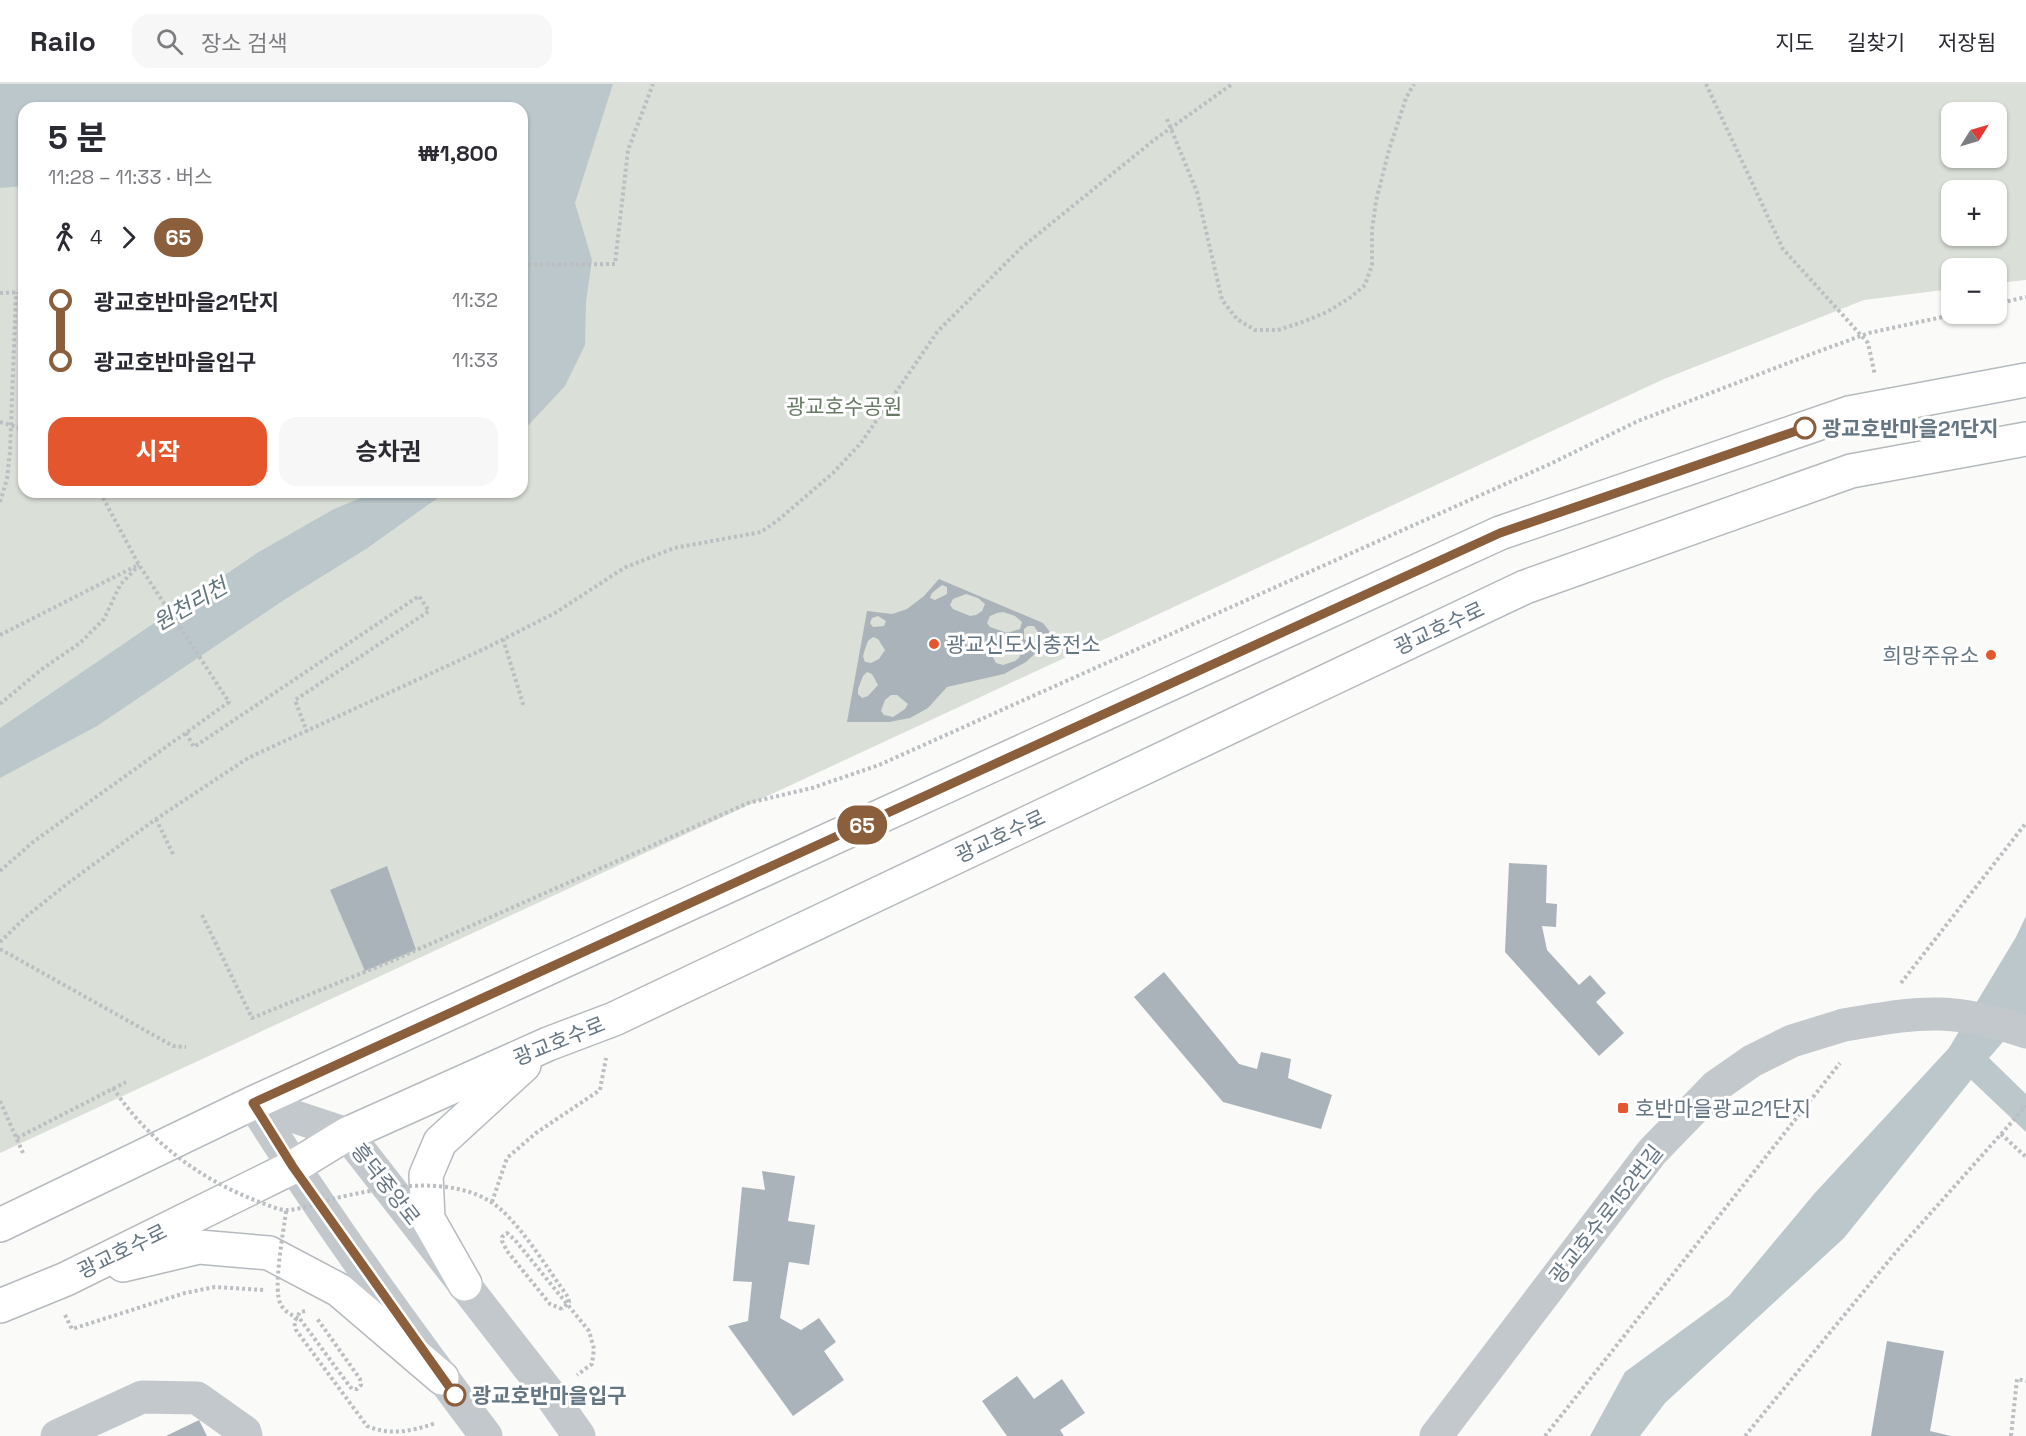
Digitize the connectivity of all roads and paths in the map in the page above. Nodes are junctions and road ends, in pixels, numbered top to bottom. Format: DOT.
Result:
graph roads {
  1 [pos="653,84"];
  2 [pos="1232,84"];
  3 [pos="1414,84"];
  4 [pos="1706,84"];
  5 [pos="1167,119"];
  6 [pos="1170,129"];
  7 [pos="528,265"];
  8 [pos="16,292"];
  9 [pos="0,293"];
  10 [pos="2026,297"];
  11 [pos="2007,301"];
  12 [pos="1941,318"];
  13 [pos="1862,336"];
  14 [pos="2026,380"];
  15 [pos="1882,407"];
  16 [pos="0,422"];
  17 [pos="12,425"];
  18 [pos="18,427"];
  19 [pos="2026,439"];
  20 [pos="103,498"];
  21 [pos="0,502"];
  22 [pos="139,565"];
  23 [pos="0,636"];
  24 [pos="503,639"];
  25 [pos="0,704"];
  26 [pos="524,707"];
  27 [pos="307,732"];
  28 [pos="186,734"];
  29 [pos="156,819"];
  30 [pos="2026,823"];
  31 [pos="173,854"];
  32 [pos="0,871"];
  33 [pos="202,915"];
  34 [pos="0,942"];
  35 [pos="0,949"];
  36 [pos="1896,989"];
  37 [pos="614,1019"];
  38 [pos="2026,1032"];
  39 [pos="548,1044"];
  40 [pos="186,1047"];
  41 [pos="1840,1063"];
  42 [pos="126,1082"];
  43 [pos="114,1088"];
  44 [pos="0,1101"];
  45 [pos="253,1103"];
  46 [pos="2026,1106"];
  47 [pos="347,1134"];
  48 [pos="2001,1134"];
  49 [pos="17,1138"];
  50 [pos="23,1153"];
  51 [pos="2026,1158"];
  52 [pos="293,1167"];
  53 [pos="492,1202"];
  54 [pos="286,1211"];
  55 [pos="0,1225"];
  56 [pos="58,1282"];
  57 [pos="465,1284"];
  58 [pos="267,1290"];
  59 [pos="0,1306"];
  60 [pos="442,1378"];
  61 [pos="2026,1381"];
  62 [pos="551,1396"];
  63 [pos="477,1424"];
  64 [pos="57,1436"];
  65 [pos="246,1436"];
  66 [pos="579,1436"];
  67 [pos="1436,1436"];
  68 [pos="1545,1436"];
  69 [pos="1745,1436"];
  70 [pos="2011,1436"];
  1 -- 7 [label="path"];
  2 -- 6 [label="path"];
  3 -- 6 [label="path"];
  4 -- 13 [label="path"];
  5 -- 6 [label="path"];
  6 -- 24 [label="path"];
  8 -- 9 [label="path"];
  8 -- 17 [label="path"];
  10 -- 11 [label="path"];
  12 -- 13 [label="path"];
  13 -- 15 [label="path"];
  13 -- 33 [label="path"];
  14 -- 15 [label="main road"];
  15 -- 45 [label="main road"];
  16 -- 17 [label="path"];
  17 -- 18 [label="path"];
  17 -- 21 [label="path"];
  19 -- 37 [label="main road, 광교호수로"];
  20 -- 22 [label="path"];
  22 -- 23 [label="path"];
  22 -- 25 [label="path"];
  22 -- 28 [label="path"];
  24 -- 26 [label="path"];
  24 -- 27 [label="path"];
  27 -- 28 [label="path"];
  27 -- 29 [label="path"];
  28 -- 32 [label="path"];
  29 -- 31 [label="path"];
  29 -- 34 [label="path"];
  30 -- 36 [label="path"];
  35 -- 40 [label="path"];
  37 -- 39 [label="main road, 광교호수로"];
  37 -- 53 [label="path"];
  38 -- 67 [label="street, 광교호수로152번길, bridge"];
  39 -- 47 [label="main road, 광교호수로"];
  39 -- 57 [label="main road"];
  41 -- 68 [label="path"];
  42 -- 43 [label="path"];
  43 -- 49 [label="path"];
  43 -- 54 [label="path, bridge"];
  44 -- 49 [label="path"];
  45 -- 47 [label="street, 흥덕중앙로"];
  45 -- 52 [label="street"];
  45 -- 55 [label="main road"];
  46 -- 48 [label="path"];
  47 -- 52 [label="main road, 광교호수로"];
  47 -- 57 [label="street, 흥덕중앙로"];
  48 -- 51 [label="path"];
  48 -- 69 [label="path"];
  49 -- 50 [label="path"];
  52 -- 56 [label="main road, 광교호수로"];
  52 -- 60 [label="street"];
  53 -- 54 [label="path, bridge"];
  53 -- 62 [label="path, bridge"];
  54 -- 63 [label="path, bridge"];
  56 -- 58 [label="path"];
  56 -- 59 [label="main road, 광교호수로"];
  56 -- 60 [label="main road"];
  57 -- 62 [label="street, 흥덕중앙로"];
  60 -- 63 [label="street"];
  61 -- 70 [label="path"];
  62 -- 66 [label="street, 흥덕중앙로"];
  64 -- 65 [label="street"];
}
